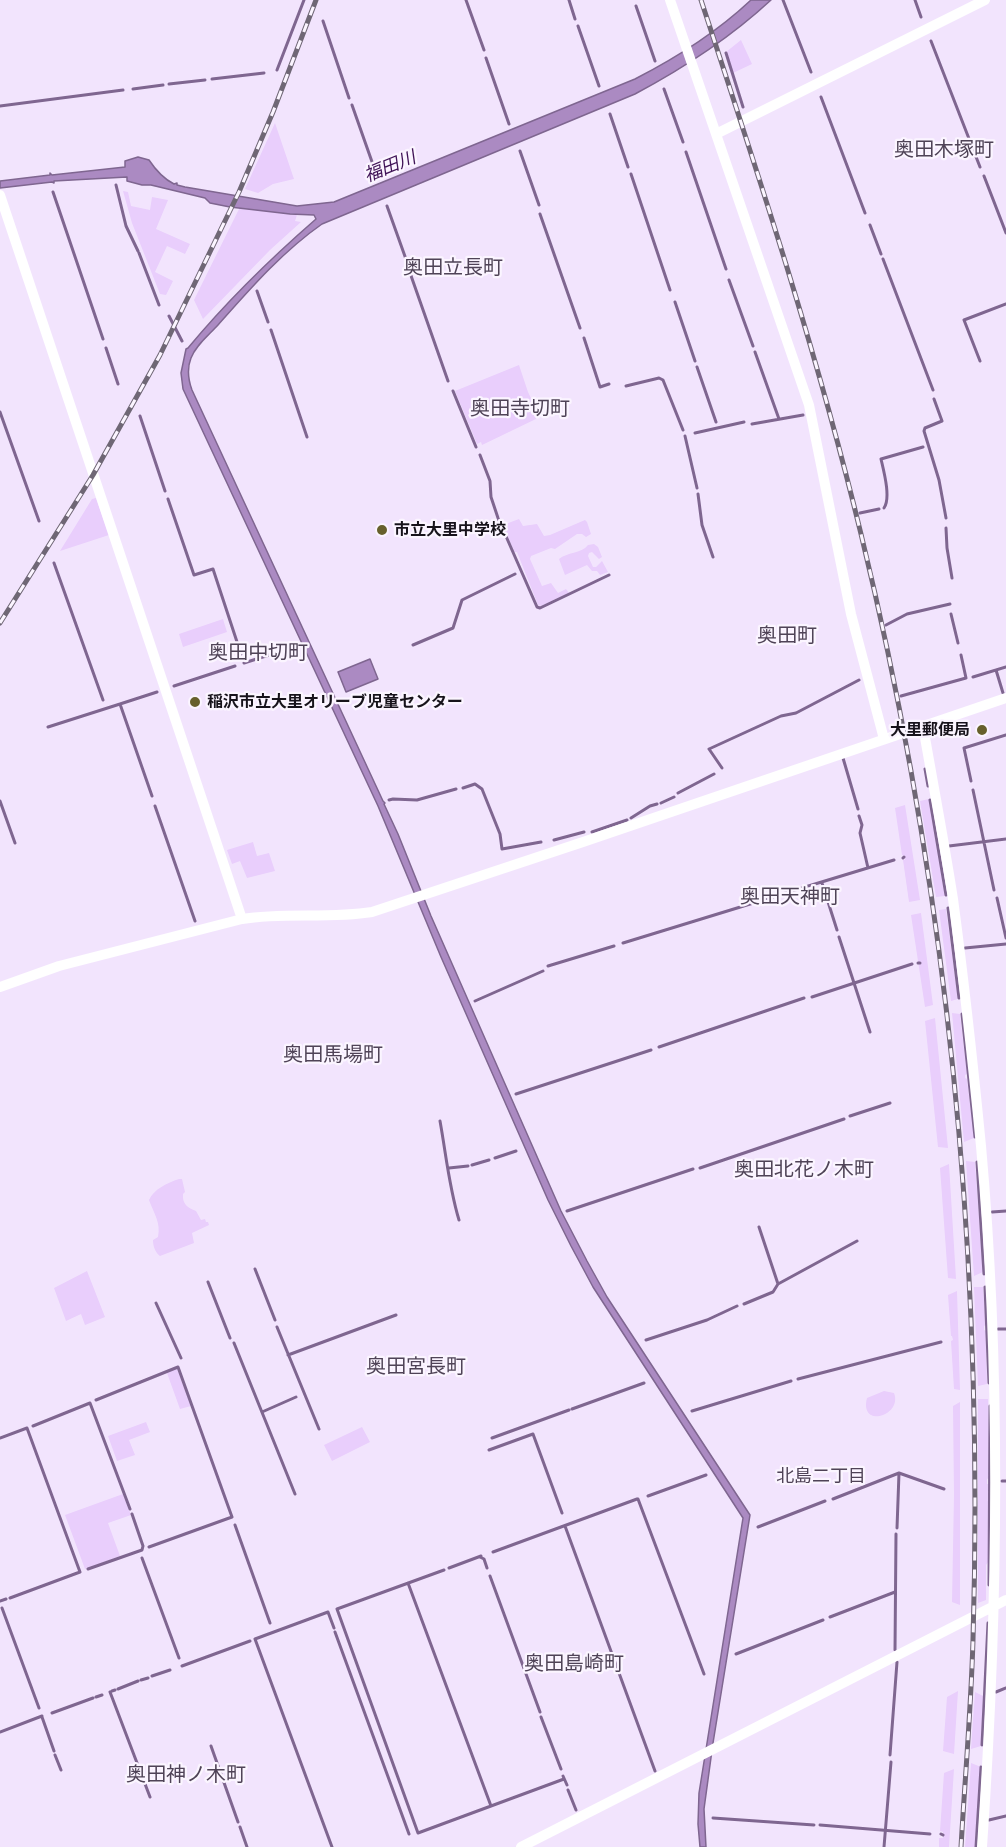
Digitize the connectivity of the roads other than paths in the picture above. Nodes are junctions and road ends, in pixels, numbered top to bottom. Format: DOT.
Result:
graph roads {
  1 [pos="670,0"];
  2 [pos="985,0"];
  3 [pos="716,134"];
  4 [pos="0,195"];
  5 [pos="1006,698"];
  6 [pos="923,726"];
  7 [pos="884,739"];
  8 [pos="242,919"];
  9 [pos="0,987"];
  10 [pos="1006,1600"];
  11 [pos="995,1606"];
  12 [pos="521,1847"];
  13 [pos="982,1847"];
  1 -- 3 [label="street"];
  2 -- 3 [label="street"];
  3 -- 7 [label="street"];
  4 -- 8 [label="street"];
  5 -- 6 [label="street"];
  6 -- 7 [label="street"];
  6 -- 11 [label="street"];
  7 -- 8 [label="street"];
  8 -- 9 [label="street"];
  10 -- 11 [label="street"];
  11 -- 12 [label="street"];
  11 -- 13 [label="street"];
}
